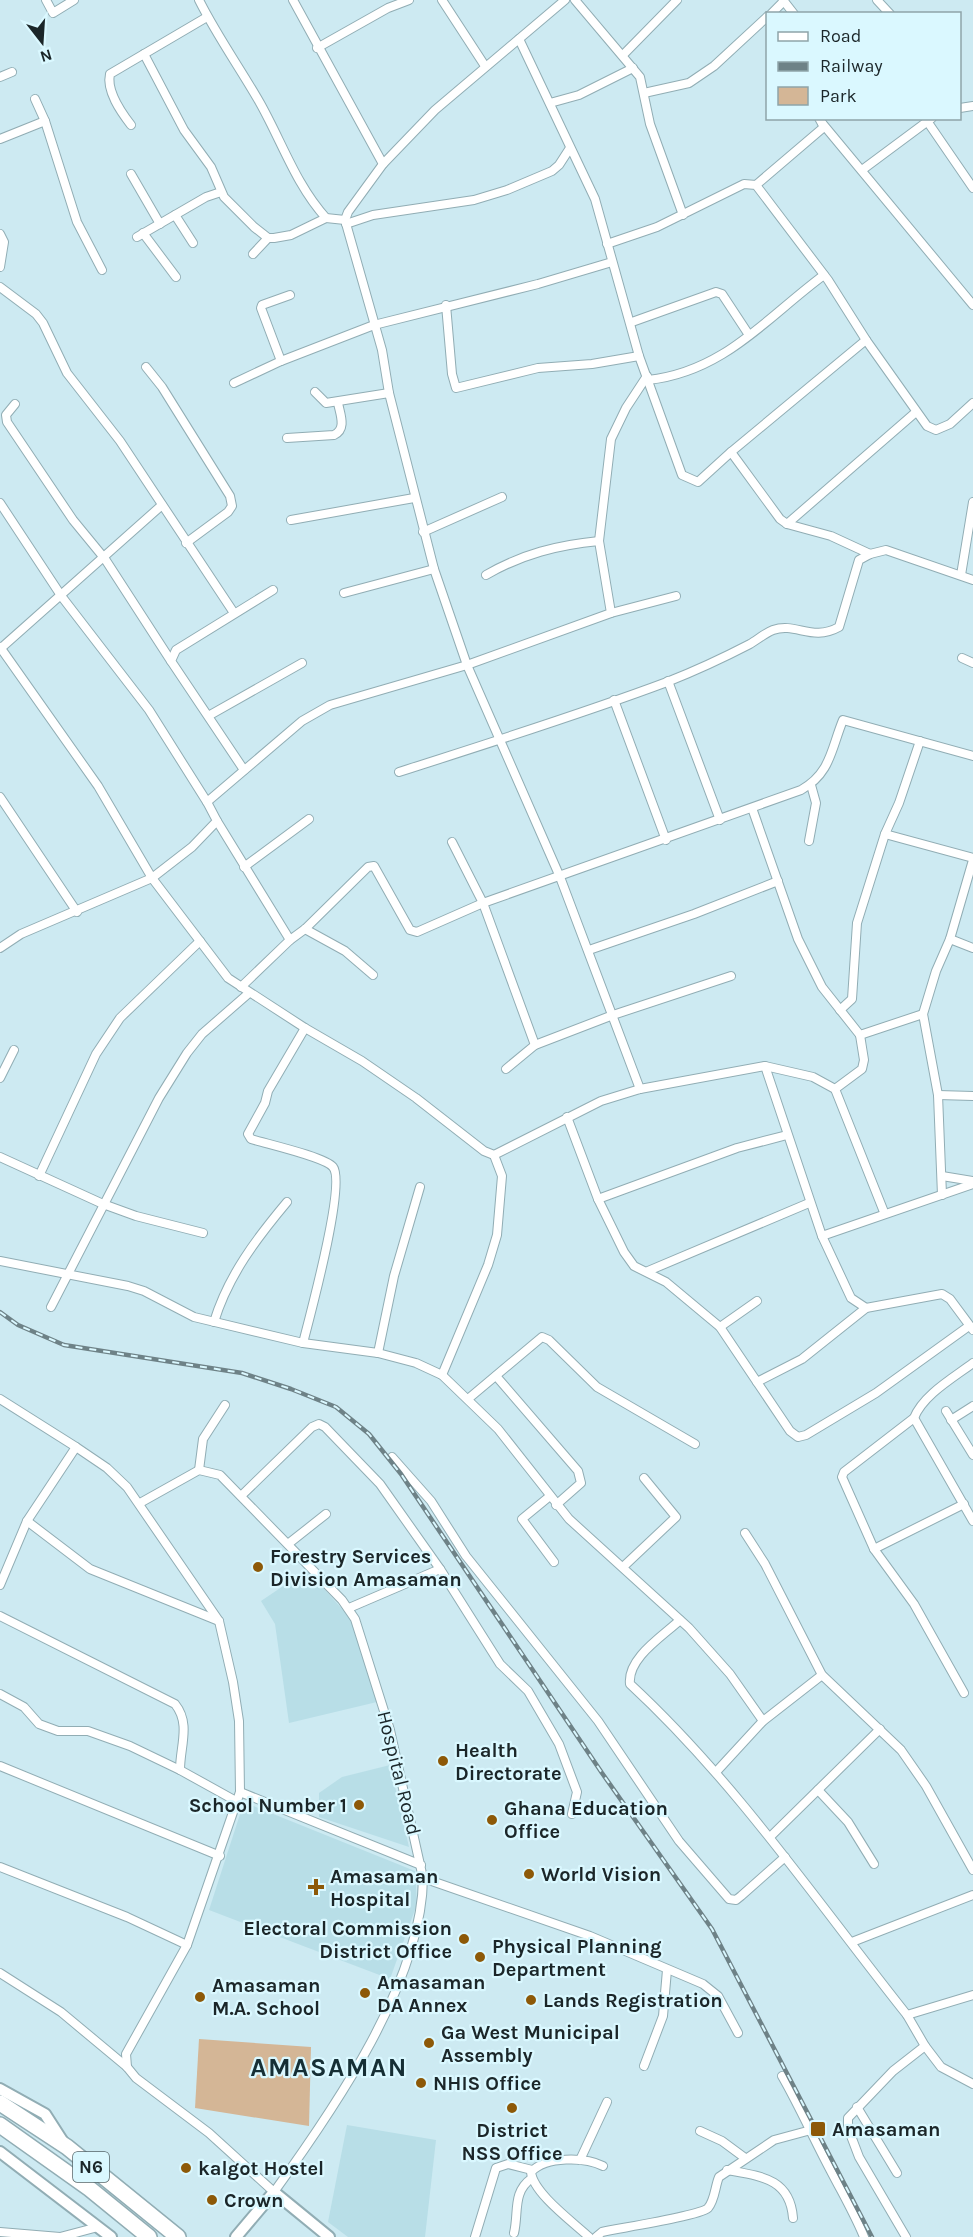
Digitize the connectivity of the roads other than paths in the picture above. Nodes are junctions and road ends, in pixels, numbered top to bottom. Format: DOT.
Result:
graph roads {
  1 [pos="46,0"];
  2 [pos="74,0"];
  3 [pos="199,0"];
  4 [pos="294,0"];
  5 [pos="409,0"];
  6 [pos="442,0"];
  7 [pos="565,0"];
  8 [pos="575,0"];
  9 [pos="677,0"];
  10 [pos="878,0"];
  11 [pos="783,1"];
  12 [pos="772,12"];
  13 [pos="888,12"];
  14 [pos="207,17"];
  15 [pos="766,18"];
  16 [pos="519,39"];
  17 [pos="317,48"];
  18 [pos="144,54"];
  19 [pos="623,55"];
  20 [pos="485,66"];
  21 [pos="633,68"];
  22 [pos="12,72"];
  23 [pos="0,77"];
  24 [pos="644,93"];
  25 [pos="35,99"];
  26 [pos="550,103"];
  27 [pos="930,120"];
  28 [pos="45,121"];
  29 [pos="821,121"];
  30 [pos="131,125"];
  31 [pos="0,139"];
  32 [pos="570,148"];
  33 [pos="383,164"];
  34 [pos="862,170"];
  35 [pos="131,174"];
  36 [pos="756,185"];
  37 [pos="973,188"];
  38 [pos="221,192"];
  39 [pos="175,215"];
  40 [pos="683,215"];
  41 [pos="326,218"];
  42 [pos="346,222"];
  43 [pos="160,224"];
  44 [pos="0,234"];
  45 [pos="268,238"];
  46 [pos="193,243"];
  47 [pos="607,244"];
  48 [pos="2,252"];
  49 [pos="253,254"];
  50 [pos="612,262"];
  51 [pos="0,267"];
  52 [pos="102,270"];
  53 [pos="824,275"];
  54 [pos="176,277"];
  55 [pos="0,287"];
  56 [pos="290,295"];
  57 [pos="446,305"];
  58 [pos="973,305"];
  59 [pos="632,322"];
  60 [pos="374,326"];
  61 [pos="749,336"];
  62 [pos="866,340"];
  63 [pos="639,356"];
  64 [pos="281,361"];
  65 [pos="146,368"];
  66 [pos="648,378"];
  67 [pos="234,383"];
  68 [pos="315,392"];
  69 [pos="389,393"];
  70 [pos="338,403"];
  71 [pos="973,403"];
  72 [pos="15,404"];
  73 [pos="916,412"];
  74 [pos="287,438"];
  75 [pos="731,452"];
  76 [pos="502,497"];
  77 [pos="414,498"];
  78 [pos="973,502"];
  79 [pos="0,503"];
  80 [pos="162,505"];
  81 [pos="291,520"];
  82 [pos="787,524"];
  83 [pos="423,532"];
  84 [pos="599,541"];
  85 [pos="186,543"];
  86 [pos="870,554"];
  87 [pos="105,559"];
  88 [pos="434,569"];
  89 [pos="486,575"];
  90 [pos="961,575"];
  91 [pos="973,580"];
  92 [pos="273,590"];
  93 [pos="344,593"];
  94 [pos="676,596"];
  95 [pos="62,597"];
  96 [pos="234,613"];
  97 [pos="611,613"];
  98 [pos="0,648"];
  99 [pos="962,658"];
  100 [pos="171,661"];
  101 [pos="302,663"];
  102 [pos="973,663"];
  103 [pos="467,665"];
  104 [pos="668,681"];
  105 [pos="614,700"];
  106 [pos="210,715"];
  107 [pos="500,741"];
  108 [pos="920,741"];
  109 [pos="973,756"];
  110 [pos="244,770"];
  111 [pos="399,772"];
  112 [pos="811,785"];
  113 [pos="0,797"];
  114 [pos="207,802"];
  115 [pos="752,808"];
  116 [pos="309,819"];
  117 [pos="720,820"];
  118 [pos="217,821"];
  119 [pos="885,834"];
  120 [pos="666,840"];
  121 [pos="809,841"];
  122 [pos="452,842"];
  123 [pos="973,859"];
  124 [pos="244,867"];
  125 [pos="560,877"];
  126 [pos="152,878"];
  127 [pos="778,881"];
  128 [pos="483,903"];
  129 [pos="77,912"];
  130 [pos="304,929"];
  131 [pos="950,939"];
  132 [pos="200,940"];
  133 [pos="290,940"];
  134 [pos="0,948"];
  135 [pos="973,948"];
  136 [pos="589,950"];
  137 [pos="373,975"];
  138 [pos="731,976"];
  139 [pos="241,987"];
  140 [pos="249,993"];
  141 [pos="840,1010"];
  142 [pos="923,1014"];
  143 [pos="613,1015"];
  144 [pos="305,1028"];
  145 [pos="860,1035"];
  146 [pos="535,1045"];
  147 [pos="14,1050"];
  148 [pos="765,1066"];
  149 [pos="506,1069"];
  150 [pos="0,1078"];
  151 [pos="640,1089"];
  152 [pos="835,1089"];
  153 [pos="939,1095"];
  154 [pos="973,1096"];
  155 [pos="567,1117"];
  156 [pos="787,1135"];
  157 [pos="494,1155"];
  158 [pos="0,1157"];
  159 [pos="39,1176"];
  160 [pos="942,1176"];
  161 [pos="973,1182"];
  162 [pos="420,1187"];
  163 [pos="942,1195"];
  164 [pos="598,1199"];
  165 [pos="286,1202"];
  166 [pos="809,1203"];
  167 [pos="103,1204"];
  168 [pos="884,1212"];
  169 [pos="202,1233"];
  170 [pos="822,1236"];
  171 [pos="0,1261"];
  172 [pos="648,1271"];
  173 [pos="69,1276"];
  174 [pos="757,1301"];
  175 [pos="51,1307"];
  176 [pos="866,1308"];
  177 [pos="214,1322"];
  178 [pos="720,1327"];
  179 [pos="971,1328"];
  180 [pos="303,1342"];
  181 [pos="378,1353"];
  182 [pos="973,1363"];
  183 [pos="442,1375"];
  184 [pos="496,1376"];
  185 [pos="757,1382"];
  186 [pos="0,1399"];
  187 [pos="468,1399"];
  188 [pos="225,1404"];
  189 [pos="973,1406"];
  190 [pos="946,1411"];
  191 [pos="914,1418"];
  192 [pos="951,1419"];
  193 [pos="695,1444"];
  194 [pos="76,1447"];
  195 [pos="973,1455"];
  196 [pos="392,1457"];
  197 [pos="199,1470"];
  198 [pos="644,1478"];
  199 [pos="241,1496"];
  200 [pos="550,1496"];
  201 [pos="140,1503"];
  202 [pos="964,1504"];
  203 [pos="556,1505"];
  204 [pos="326,1514"];
  205 [pos="27,1521"];
  206 [pos="973,1521"];
  207 [pos="745,1533"];
  208 [pos="288,1544"];
  209 [pos="874,1549"];
  210 [pos="554,1562"];
  211 [pos="623,1568"];
  212 [pos="440,1569"];
  213 [pos="0,1585"];
  214 [pos="349,1608"];
  215 [pos="0,1616"];
  216 [pos="680,1620"];
  217 [pos="219,1621"];
  218 [pos="822,1675"];
  219 [pos="964,1693"];
  220 [pos="0,1694"];
  221 [pos="764,1721"];
  222 [pos="880,1729"];
  223 [pos="0,1766"];
  224 [pos="180,1770"];
  225 [pos="716,1772"];
  226 [pos="818,1790"];
  227 [pos="240,1792"];
  228 [pos="237,1802"];
  229 [pos="572,1814"];
  230 [pos="771,1836"];
  231 [pos="220,1856"];
  232 [pos="785,1857"];
  233 [pos="874,1863"];
  234 [pos="421,1864"];
  235 [pos="0,1867"];
  236 [pos="973,1870"];
  237 [pos="423,1878"];
  238 [pos="973,1895"];
  239 [pos="852,1942"];
  240 [pos="187,1945"];
  241 [pos="667,1970"];
  242 [pos="0,1973"];
  243 [pos="973,1995"];
  244 [pos="907,2015"];
  245 [pos="738,2033"];
  246 [pos="925,2046"];
  247 [pos="644,2066"];
  248 [pos="128,2067"];
  249 [pos="782,2076"];
  250 [pos="973,2084"];
  251 [pos="0,2089"];
  252 [pos="607,2102"];
  253 [pos="0,2103"];
  254 [pos="857,2107"];
  255 [pos="0,2125"];
  256 [pos="811,2130"];
  257 [pos="700,2131"];
  258 [pos="67,2147"];
  259 [pos="0,2152"];
  260 [pos="745,2158"];
  261 [pos="580,2160"];
  262 [pos="603,2166"];
  263 [pos="727,2170"];
  264 [pos="897,2173"];
  265 [pos="532,2174"];
  266 [pos="274,2192"];
  267 [pos="793,2218"];
  268 [pos="98,2227"];
  269 [pos="0,2232"];
  270 [pos="514,2233"];
  271 [pos="111,2237"];
  272 [pos="149,2237"];
  273 [pos="178,2237"];
  274 [pos="236,2237"];
  275 [pos="328,2237"];
  276 [pos="475,2237"];
  277 [pos="589,2237"];
  278 [pos="596,2237"];
  279 [pos="864,2237"];
  280 [pos="906,2237"];
  1 -- 2 [label="street"];
  3 -- 14 [label="street"];
  4 -- 17 [label="street"];
  5 -- 17 [label="street"];
  6 -- 20 [label="street"];
  7 -- 16 [label="street"];
  8 -- 19 [label="street"];
  9 -- 19 [label="street"];
  10 -- 13 [label="street"];
  11 -- 12 [label="street"];
  14 -- 18 [label="street"];
  14 -- 41 [label="street"];
  15 -- 24 [label="street"];
  16 -- 20 [label="street"];
  16 -- 26 [label="street"];
  17 -- 33 [label="street"];
  18 -- 30 [label="street"];
  18 -- 38 [label="street"];
  19 -- 21 [label="street"];
  20 -- 33 [label="street"];
  21 -- 24 [label="street"];
  21 -- 26 [label="street"];
  22 -- 23 [label="street"];
  24 -- 40 [label="street"];
  25 -- 28 [label="street"];
  26 -- 32 [label="street"];
  27 -- 34 [label="street"];
  27 -- 37 [label="street"];
  28 -- 31 [label="street"];
  28 -- 52 [label="street"];
  29 -- 34 [label="street"];
  29 -- 36 [label="street"];
  32 -- 42 [label="street"];
  32 -- 47 [label="street"];
  33 -- 42 [label="street"];
  34 -- 58 [label="street"];
  35 -- 43 [label="street"];
  36 -- 40 [label="street"];
  36 -- 53 [label="street"];
  38 -- 39 [label="street"];
  38 -- 45 [label="street"];
  39 -- 43 [label="street"];
  39 -- 46 [label="street"];
  40 -- 47 [label="street"];
  41 -- 42 [label="street"];
  41 -- 45 [label="street"];
  42 -- 60 [label="street"];
  43 -- 54 [label="street"];
  44 -- 48 [label="street"];
  45 -- 49 [label="street"];
  47 -- 50 [label="street"];
  48 -- 51 [label="street"];
  50 -- 57 [label="street"];
  50 -- 59 [label="street"];
  53 -- 61 [label="street"];
  53 -- 62 [label="street"];
  55 -- 80 [label="street"];
  56 -- 64 [label="street"];
  57 -- 60 [label="street"];
  57 -- 63 [label="street"];
  59 -- 61 [label="street"];
  59 -- 63 [label="street"];
  60 -- 64 [label="street"];
  60 -- 69 [label="street"];
  61 -- 66 [label="street"];
  62 -- 73 [label="street"];
  62 -- 75 [label="street"];
  63 -- 66 [label="street"];
  64 -- 67 [label="street"];
  65 -- 85 [label="street"];
  66 -- 75 [label="street"];
  66 -- 84 [label="street"];
  68 -- 70 [label="street"];
  69 -- 70 [label="street"];
  69 -- 77 [label="street"];
  70 -- 74 [label="street"];
  71 -- 73 [label="street"];
  72 -- 87 [label="street"];
  73 -- 82 [label="street"];
  75 -- 82 [label="street"];
  76 -- 83 [label="street"];
  77 -- 81 [label="street"];
  77 -- 83 [label="street"];
  78 -- 90 [label="street"];
  79 -- 95 [label="street"];
  80 -- 85 [label="street"];
  80 -- 87 [label="street"];
  82 -- 86 [label="street"];
  83 -- 88 [label="street"];
  84 -- 89 [label="street"];
  84 -- 97 [label="street"];
  85 -- 96 [label="street"];
  86 -- 90 [label="street"];
  86 -- 104 [label="street"];
  87 -- 95 [label="street"];
  87 -- 100 [label="street"];
  88 -- 93 [label="street"];
  88 -- 103 [label="street"];
  90 -- 91 [label="street"];
  92 -- 96 [label="street"];
  94 -- 97 [label="street"];
  95 -- 98 [label="street"];
  95 -- 114 [label="street"];
  96 -- 100 [label="street"];
  97 -- 103 [label="street"];
  98 -- 126 [label="street"];
  99 -- 102 [label="street"];
  100 -- 106 [label="street"];
  101 -- 106 [label="street"];
  103 -- 107 [label="street"];
  103 -- 110 [label="street"];
  104 -- 105 [label="street"];
  104 -- 117 [label="street"];
  105 -- 107 [label="street"];
  105 -- 120 [label="street"];
  106 -- 110 [label="street"];
  107 -- 111 [label="street"];
  107 -- 125 [label="street"];
  108 -- 109 [label="street"];
  108 -- 112 [label="street"];
  108 -- 119 [label="street"];
  110 -- 114 [label="street"];
  112 -- 115 [label="street"];
  112 -- 121 [label="street"];
  113 -- 129 [label="street"];
  114 -- 118 [label="street"];
  115 -- 117 [label="street"];
  115 -- 127 [label="street"];
  116 -- 124 [label="street"];
  117 -- 120 [label="street"];
  118 -- 124 [label="street"];
  118 -- 126 [label="street"];
  119 -- 123 [label="street"];
  119 -- 141 [label="street"];
  120 -- 125 [label="street"];
  122 -- 128 [label="street"];
  123 -- 131 [label="street"];
  124 -- 133 [label="street"];
  125 -- 128 [label="street"];
  125 -- 136 [label="street"];
  126 -- 129 [label="street"];
  126 -- 132 [label="street"];
  127 -- 136 [label="street"];
  127 -- 141 [label="street"];
  128 -- 130 [label="street"];
  128 -- 146 [label="street"];
  129 -- 134 [label="street"];
  130 -- 133 [label="street"];
  130 -- 137 [label="street"];
  131 -- 135 [label="street"];
  131 -- 142 [label="street"];
  132 -- 139 [label="street"];
  132 -- 159 [label="street"];
  133 -- 139 [label="street"];
  136 -- 143 [label="street"];
  138 -- 143 [label="street"];
  139 -- 140 [label="street"];
  140 -- 144 [label="street"];
  140 -- 167 [label="street"];
  141 -- 145 [label="street"];
  142 -- 145 [label="street"];
  142 -- 153 [label="street"];
  143 -- 146 [label="street"];
  143 -- 151 [label="street"];
  144 -- 157 [label="street"];
  144 -- 180 [label="street"];
  145 -- 152 [label="street"];
  146 -- 149 [label="street"];
  147 -- 150 [label="street"];
  148 -- 151 [label="street"];
  148 -- 152 [label="street"];
  148 -- 156 [label="street"];
  151 -- 155 [label="street"];
  152 -- 168 [label="street"];
  153 -- 154 [label="street"];
  153 -- 160 [label="street"];
  155 -- 157 [label="street"];
  155 -- 164 [label="street"];
  156 -- 164 [label="street"];
  156 -- 166 [label="street"];
  157 -- 183 [label="street"];
  158 -- 159 [label="street"];
  159 -- 167 [label="street"];
  160 -- 161 [label="street"];
  160 -- 163 [label="street"];
  161 -- 163 [label="street"];
  162 -- 181 [label="street"];
  163 -- 168 [label="street"];
  164 -- 172 [label="street"];
  165 -- 177 [label="street"];
  166 -- 170 [label="street"];
  166 -- 172 [label="street"];
  167 -- 169 [label="street"];
  167 -- 173 [label="street"];
  168 -- 170 [label="street"];
  170 -- 176 [label="street"];
  171 -- 173 [label="street"];
  172 -- 178 [label="street"];
  173 -- 175 [label="street"];
  173 -- 177 [label="street"];
  174 -- 178 [label="street"];
  176 -- 179 [label="street"];
  176 -- 185 [label="street"];
  177 -- 180 [label="street"];
  178 -- 185 [label="street"];
  179 -- 185 [label="street"];
  180 -- 181 [label="street"];
  181 -- 183 [label="street"];
  182 -- 191 [label="street"];
  183 -- 187 [label="street"];
  184 -- 187 [label="street"];
  184 -- 193 [label="street"];
  184 -- 203 [label="street"];
  186 -- 194 [label="street"];
  187 -- 200 [label="street"];
  188 -- 197 [label="street"];
  189 -- 192 [label="street"];
  190 -- 192 [label="street"];
  191 -- 202 [label="street"];
  191 -- 209 [label="street"];
  192 -- 195 [label="street"];
  194 -- 201 [label="street"];
  194 -- 205 [label="street"];
  196 -- 232 [label="street"];
  197 -- 199 [label="street, Hospital Road"];
  197 -- 201 [label="street"];
  198 -- 211 [label="street"];
  199 -- 208 [label="street, Hospital Road"];
  199 -- 212 [label="street"];
  200 -- 203 [label="street"];
  200 -- 210 [label="street"];
  201 -- 217 [label="street"];
  202 -- 206 [label="street"];
  202 -- 209 [label="street"];
  203 -- 211 [label="street"];
  204 -- 208 [label="street"];
  205 -- 213 [label="street"];
  205 -- 217 [label="street"];
  207 -- 218 [label="street"];
  208 -- 214 [label="street, Hospital Road"];
  209 -- 219 [label="street"];
  211 -- 216 [label="street"];
  212 -- 214 [label="street"];
  212 -- 229 [label="street"];
  214 -- 234 [label="street, Hospital Road"];
  215 -- 224 [label="street"];
  216 -- 221 [label="street"];
  216 -- 225 [label="street"];
  217 -- 227 [label="street"];
  218 -- 221 [label="street"];
  218 -- 222 [label="street"];
  220 -- 224 [label="street"];
  221 -- 225 [label="street"];
  222 -- 226 [label="street"];
  222 -- 236 [label="street"];
  223 -- 231 [label="street"];
  224 -- 228 [label="street"];
  225 -- 230 [label="street"];
  226 -- 230 [label="street"];
  226 -- 233 [label="street"];
  227 -- 228 [label="street"];
  227 -- 234 [label="street"];
  228 -- 231 [label="street"];
  230 -- 232 [label="street"];
  231 -- 240 [label="street"];
  232 -- 239 [label="street"];
  234 -- 237 [label="street, Hospital Road"];
  235 -- 240 [label="street"];
  237 -- 241 [label="street"];
  237 -- 266 [label="street, Hospital Road"];
  238 -- 239 [label="street"];
  239 -- 244 [label="street"];
  240 -- 248 [label="street"];
  241 -- 245 [label="street"];
  241 -- 247 [label="street"];
  242 -- 248 [label="street"];
  243 -- 244 [label="street"];
  244 -- 246 [label="street"];
  246 -- 250 [label="street"];
  246 -- 254 [label="street"];
  248 -- 266 [label="street"];
  249 -- 256 [label="street"];
  251 -- 258 [label="main road"];
  252 -- 261 [label="street"];
  253 -- 258 [label="highway, N6"];
  254 -- 264 [label="street"];
  254 -- 280 [label="street"];
  255 -- 272 [label="highway, N6"];
  256 -- 260 [label="street"];
  256 -- 279 [label="street"];
  257 -- 260 [label="street"];
  258 -- 273 [label="highway, N6"];
  259 -- 268 [label="main road"];
  260 -- 263 [label="street"];
  261 -- 262 [label="street"];
  261 -- 265 [label="street"];
  263 -- 267 [label="street"];
  263 -- 278 [label="street"];
  265 -- 270 [label="street"];
  265 -- 276 [label="street"];
  265 -- 277 [label="street"];
  266 -- 274 [label="main road, Hospital Road"];
  266 -- 275 [label="main road"];
  268 -- 269 [label="street"];
  268 -- 271 [label="main road"];
}
